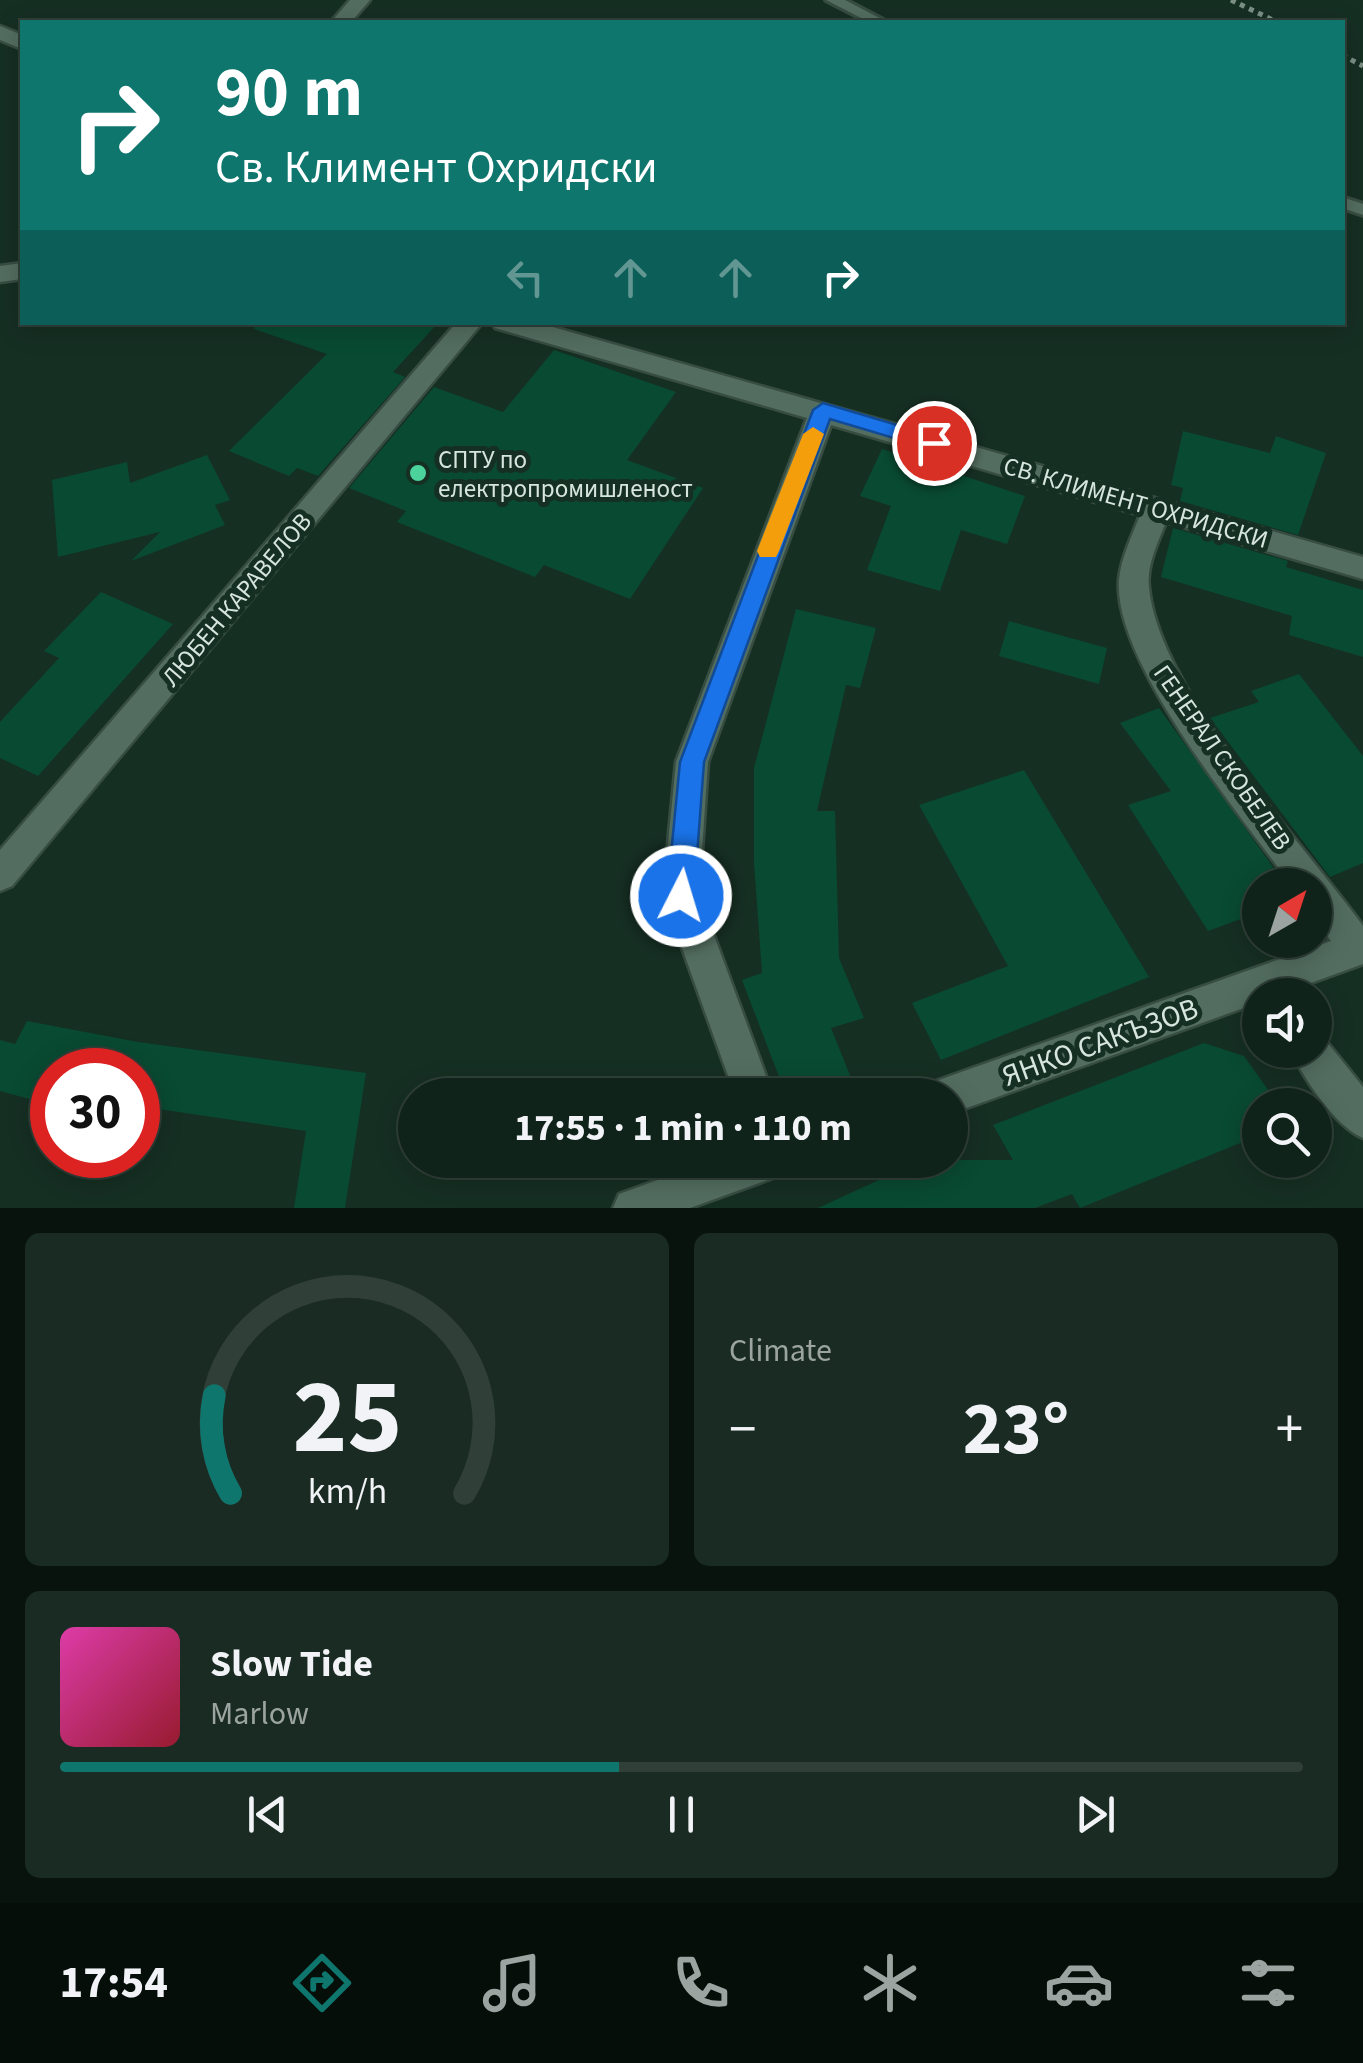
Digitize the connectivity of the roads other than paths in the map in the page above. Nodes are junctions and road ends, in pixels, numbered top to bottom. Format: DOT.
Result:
graph roads {
  1 [pos="360,0"];
  2 [pos="833,0"];
  3 [pos="343,20"];
  4 [pos="876,20"];
  5 [pos="468,325"];
  6 [pos="515,325"];
  7 [pos="823,410"];
  8 [pos="1156,508"];
  9 [pos="1363,568"];
  10 [pos="1300,868"];
  11 [pos="0,875"];
  12 [pos="1332,911"];
  13 [pos="1360,948"];
  14 [pos="1291,978"];
  15 [pos="1242,997"];
  16 [pos="1324,1068"];
  17 [pos="748,1078"];
  18 [pos="968,1090"];
  19 [pos="1363,1118"];
  20 [pos="719,1178"];
  21 [pos="633,1208"];
  1 -- 3 [label="street"];
  2 -- 4 [label="lane"];
  5 -- 11 [label="street, ЛЮБЕН КАРАВЕЛОВ"];
  6 -- 7 [label="street, СВ. КЛИМЕНТ ОХРИДСКИ"];
  7 -- 8 [label="street, СВ. КЛИМЕНТ ОХРИДСКИ"];
  7 -- 17 [label="street"];
  8 -- 9 [label="street, СВ. КЛИМЕНТ ОХРИДСКИ"];
  8 -- 10 [label="street, ГЕНЕРАЛ СКОБЕЛЕВ"];
  12 -- 13 [label="street, ГЕНЕРАЛ СКОБЕЛЕВ"];
  13 -- 14 [label="street, ЯНКО САКЪЗОВ"];
  15 -- 18 [label="street, ЯНКО САКЪЗОВ"];
  16 -- 19 [label="street"];
  20 -- 21 [label="street"];
}
